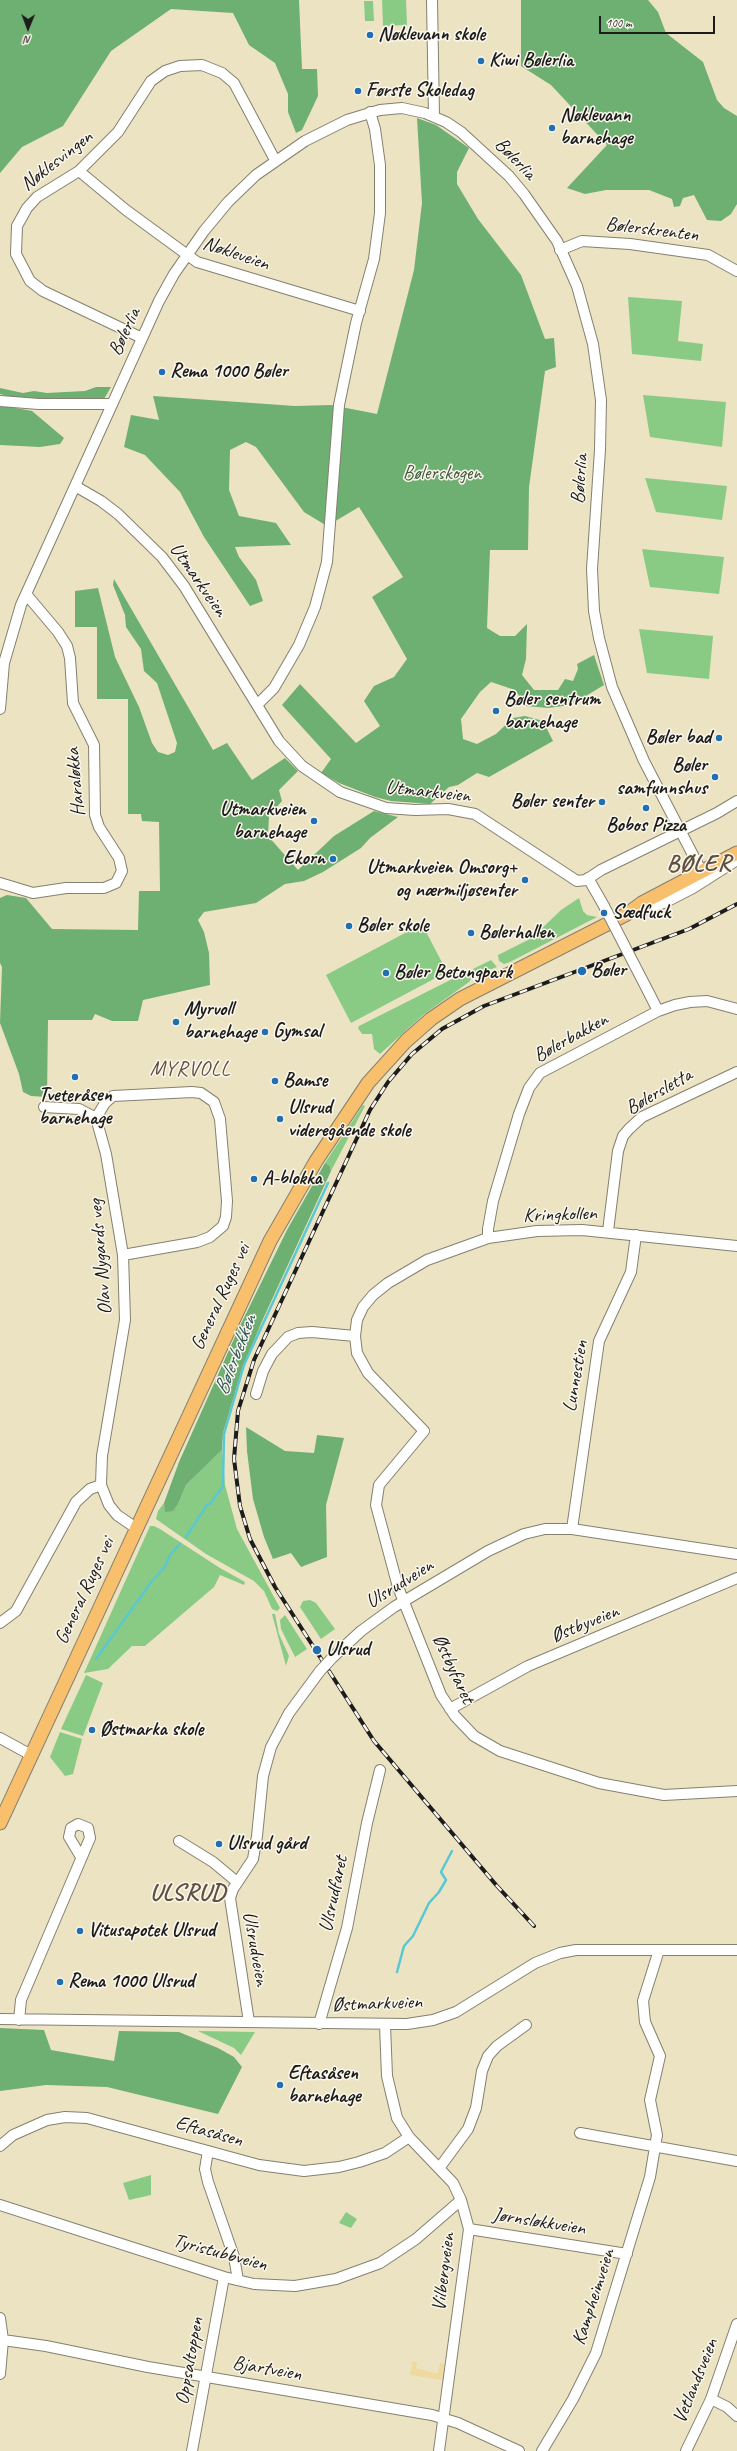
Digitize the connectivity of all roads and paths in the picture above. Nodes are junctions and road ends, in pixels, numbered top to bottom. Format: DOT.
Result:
graph roads {
  1 [pos="432,0"];
  2 [pos="370,112"];
  3 [pos="434,116"];
  4 [pos="275,160"];
  5 [pos="79,171"];
  6 [pos="560,250"];
  7 [pos="187,255"];
  8 [pos="737,271"];
  9 [pos="360,311"];
  10 [pos="142,338"];
  11 [pos="0,401"];
  12 [pos="112,404"];
  13 [pos="75,486"];
  14 [pos="26,594"];
  15 [pos="257,706"];
  16 [pos="0,709"];
  17 [pos="737,801"];
  18 [pos="680,831"];
  19 [pos="737,853"];
  20 [pos="737,860"];
  21 [pos="704,876"];
  22 [pos="588,878"];
  23 [pos="0,883"];
  24 [pos="737,1009"];
  25 [pos="658,1011"];
  26 [pos="737,1072"];
  27 [pos="44,1107"];
  28 [pos="96,1118"];
  29 [pos="608,1231"];
  30 [pos="636,1235"];
  31 [pos="488,1238"];
  32 [pos="737,1246"];
  33 [pos="123,1255"];
  34 [pos="355,1336"];
  35 [pos="256,1394"];
  36 [pos="424,1431"];
  37 [pos="101,1485"];
  38 [pos="136,1528"];
  39 [pos="572,1529"];
  40 [pos="737,1554"];
  41 [pos="737,1578"];
  42 [pos="404,1601"];
  43 [pos="0,1623"];
  44 [pos="450,1709"];
  45 [pos="0,1738"];
  46 [pos="31,1755"];
  47 [pos="380,1770"];
  48 [pos="737,1791"];
  49 [pos="0,1823"];
  50 [pos="179,1841"];
  51 [pos="81,1857"];
  52 [pos="237,1882"];
  53 [pos="659,1950"];
  54 [pos="737,1950"];
  55 [pos="0,2019"];
  56 [pos="19,2020"];
  57 [pos="250,2022"];
  58 [pos="319,2024"];
  59 [pos="385,2025"];
  60 [pos="526,2025"];
  61 [pos="580,2133"];
  62 [pos="409,2137"];
  63 [pos="656,2145"];
  64 [pos="0,2146"];
  65 [pos="208,2151"];
  66 [pos="737,2161"];
  67 [pos="440,2168"];
  68 [pos="461,2200"];
  69 [pos="0,2205"];
  70 [pos="469,2229"];
  71 [pos="627,2254"];
  72 [pos="224,2276"];
  73 [pos="238,2280"];
  74 [pos="0,2318"];
  75 [pos="737,2324"];
  76 [pos="3,2340"];
  77 [pos="0,2374"];
  78 [pos="205,2376"];
  79 [pos="710,2399"];
  80 [pos="737,2416"];
  81 [pos="443,2418"];
  82 [pos="192,2451"];
  83 [pos="439,2451"];
  84 [pos="519,2451"];
  85 [pos="542,2451"];
  86 [pos="686,2451"];
  1 -- 3 [label="street"];
  2 -- 3 [label="street, Bølerlia"];
  2 -- 4 [label="street, Bølerlia"];
  2 -- 9 [label="street"];
  3 -- 6 [label="street, Bølerlia"];
  4 -- 5 [label="street, Nøklesvingen"];
  4 -- 7 [label="street, Bølerlia"];
  5 -- 7 [label="street, Nøkleveien"];
  5 -- 10 [label="street, Nøklesvingen"];
  6 -- 8 [label="street, Bølerskrenten"];
  6 -- 18 [label="street, Bølerlia"];
  7 -- 9 [label="street, Nøkleveien"];
  7 -- 10 [label="street, Bølerlia"];
  9 -- 15 [label="street"];
  10 -- 12 [label="street, Bølerlia"];
  11 -- 12 [label="street"];
  12 -- 13 [label="street, Bølerlia"];
  13 -- 14 [label="street, Bølerlia"];
  13 -- 15 [label="street, Utmarkveien"];
  14 -- 16 [label="street, Bølerlia"];
  14 -- 23 [label="street, Haraløkka"];
  15 -- 22 [label="street, Utmarkveien"];
  17 -- 18 [label="street"];
  18 -- 21 [label="street, Bølerlia"];
  18 -- 22 [label="street"];
  19 -- 21 [label="main road, General Ruges vei"];
  20 -- 21 [label="street, General Ruges vei"];
  21 -- 38 [label="main road, General Ruges vei"];
  22 -- 25 [label="street, bridge"];
  24 -- 25 [label="street, Bølerbakken"];
  25 -- 31 [label="street, Bølerbakken"];
  26 -- 29 [label="street, Bølersletta"];
  27 -- 28 [label="street"];
  28 -- 33 [label="street, Olav Nygards veg"];
  28 -- 33 [label="street"];
  29 -- 30 [label="street, Kringkollen"];
  29 -- 31 [label="street, Kringkollen"];
  30 -- 32 [label="street, Kringkollen"];
  30 -- 39 [label="street, Lunnestien"];
  31 -- 34 [label="street, Kringkollen"];
  33 -- 37 [label="street, Olav Nygards veg"];
  34 -- 35 [label="street"];
  34 -- 36 [label="street, Kringkollen"];
  36 -- 42 [label="street, Østbyfaret"];
  37 -- 38 [label="street, Olav Nygards veg"];
  37 -- 43 [label="street"];
  38 -- 46 [label="main road, General Ruges vei"];
  39 -- 40 [label="street, Ulsrudveien"];
  39 -- 42 [label="street, Ulsrudveien"];
  41 -- 44 [label="street, Østbyveien"];
  42 -- 44 [label="street, Østbyfaret"];
  42 -- 52 [label="street, Ulsrudveien, bridge"];
  44 -- 48 [label="street, Østbyfaret"];
  45 -- 46 [label="street"];
  46 -- 49 [label="main road, General Ruges vei"];
  47 -- 58 [label="street, Ulsrudfaret"];
  50 -- 52 [label="street"];
  51 -- 56 [label="street"];
  52 -- 57 [label="street, Ulsrudveien"];
  53 -- 54 [label="street, Østmarkveien"];
  53 -- 59 [label="street, Østmarkveien"];
  53 -- 63 [label="street, Kampheimveien"];
  55 -- 56 [label="street, Østmarkveien"];
  56 -- 57 [label="street, Østmarkveien"];
  57 -- 58 [label="street, Østmarkveien"];
  58 -- 59 [label="street, Østmarkveien"];
  59 -- 62 [label="street, Vilbergveien"];
  60 -- 67 [label="street"];
  61 -- 63 [label="street"];
  62 -- 65 [label="street, Eftasåsen"];
  62 -- 67 [label="street, Vilbergveien"];
  63 -- 66 [label="street"];
  63 -- 71 [label="street, Kampheimveien"];
  64 -- 65 [label="street, Eftasåsen"];
  65 -- 73 [label="street"];
  67 -- 68 [label="street, Vilbergveien"];
  68 -- 70 [label="street, Vilbergveien"];
  68 -- 73 [label="street, Tyristubbveien"];
  69 -- 72 [label="street, Tyristubbveien"];
  70 -- 71 [label="street, Jørnsløkkveien"];
  70 -- 81 [label="street, Vilbergveien"];
  71 -- 85 [label="street, Kampheimveien"];
  72 -- 73 [label="street, Tyristubbveien"];
  72 -- 78 [label="street, Oppsaltoppen"];
  74 -- 76 [label="street"];
  75 -- 79 [label="street, Vetlandsveien"];
  76 -- 77 [label="street"];
  76 -- 78 [label="street, Bjartveien"];
  78 -- 81 [label="street, Bjartveien"];
  78 -- 82 [label="street, Oppsaltoppen"];
  79 -- 80 [label="street"];
  79 -- 86 [label="street, Vetlandsveien"];
  81 -- 83 [label="street, Vilbergveien"];
  81 -- 84 [label="street, Bjartveien"];
}
